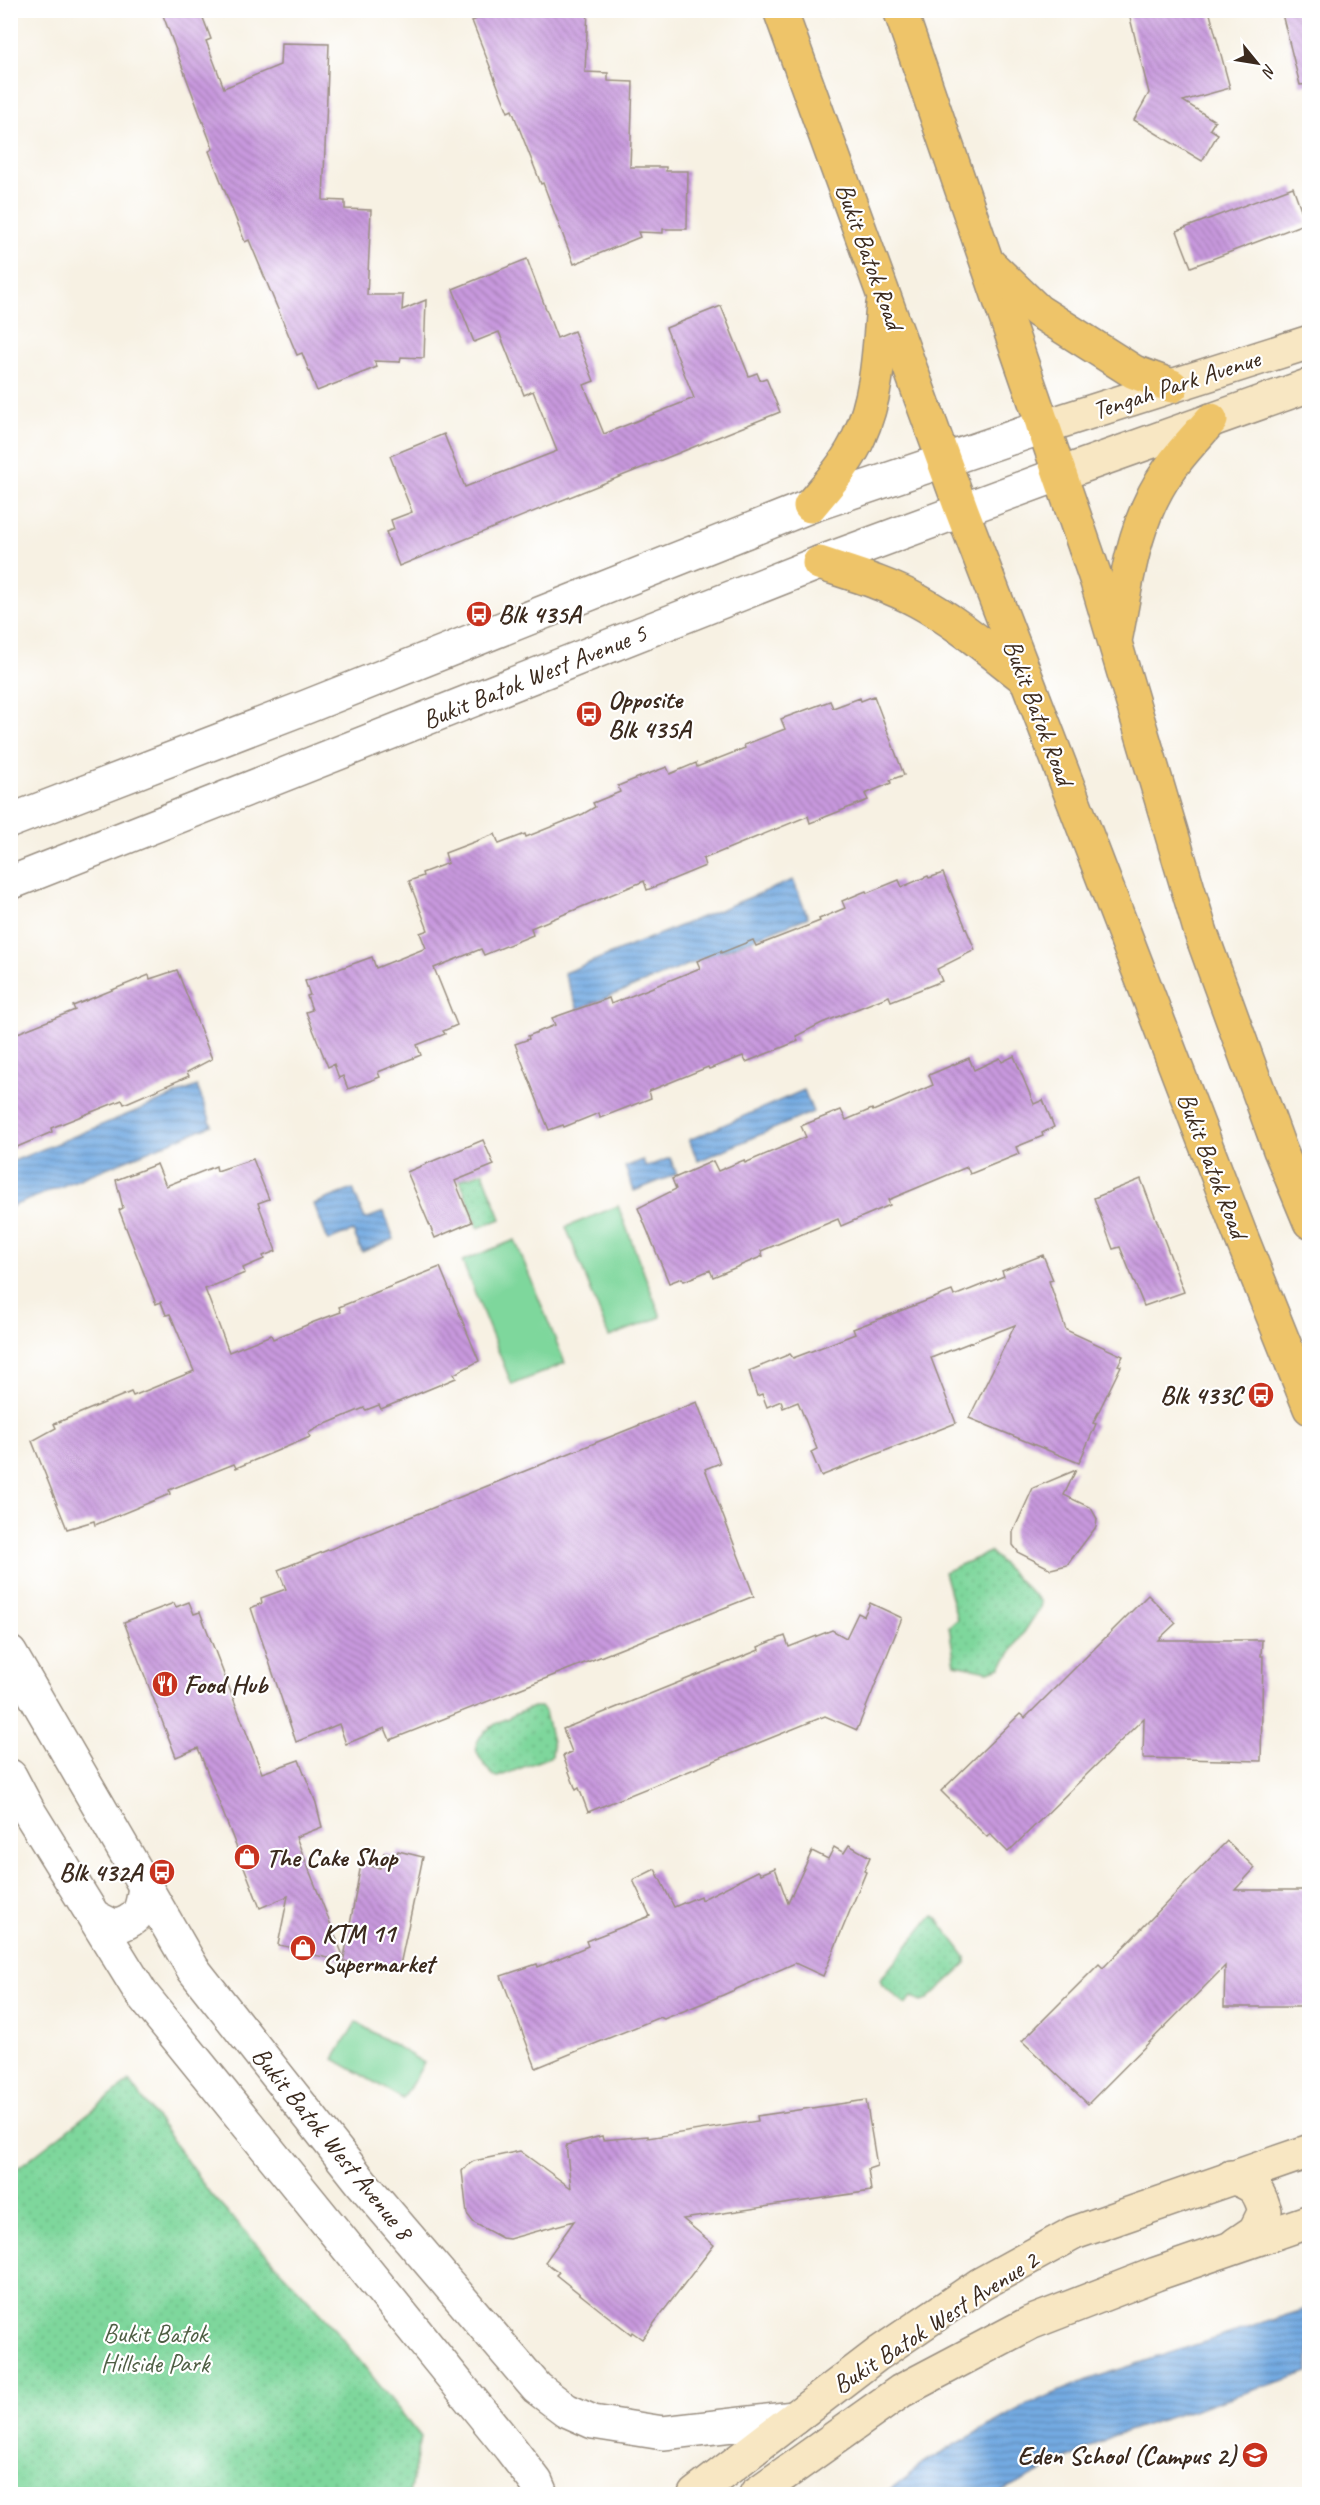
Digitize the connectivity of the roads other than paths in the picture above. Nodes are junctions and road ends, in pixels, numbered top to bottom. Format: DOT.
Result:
graph roads {
  1 [pos="780,10"];
  2 [pos="900,10"];
  3 [pos="987,262"];
  4 [pos="884,292"];
  5 [pos="1310,342"];
  6 [pos="1310,385"];
  7 [pos="1172,386"];
  8 [pos="1211,420"];
  9 [pos="1043,427"];
  10 [pos="944,460"];
  11 [pos="1060,474"];
  12 [pos="810,506"];
  13 [pos="962,511"];
  14 [pos="819,563"];
  15 [pos="1115,644"];
  16 [pos="1026,679"];
  17 [pos="10,821"];
  18 [pos="10,882"];
  19 [pos="1310,1222"];
  20 [pos="1310,1408"];
  21 [pos="10,1653"];
  22 [pos="10,1776"];
  23 [pos="145,1886"];
  24 [pos="95,1917"];
  25 [pos="1310,2151"];
  26 [pos="1231,2177"];
  27 [pos="1310,2221"];
  28 [pos="1231,2247"];
  29 [pos="794,2418"];
  30 [pos="541,2494"];
  31 [pos="695,2494"];
  32 [pos="756,2494"];
  1 -- 4 [label="main road, Bukit Batok Road"];
  2 -- 3 [label="main road"];
  3 -- 7 [label="main road"];
  3 -- 9 [label="main road"];
  4 -- 10 [label="main road, Bukit Batok Road"];
  4 -- 12 [label="main road"];
  5 -- 7 [label="main road, Tengah Park Avenue"];
  6 -- 8 [label="main road, Tengah Park Avenue"];
  7 -- 9 [label="main road, Tengah Park Avenue"];
  8 -- 11 [label="main road, Tengah Park Avenue"];
  8 -- 15 [label="main road"];
  9 -- 10 [label="street"];
  9 -- 11 [label="main road"];
  10 -- 12 [label="street"];
  10 -- 13 [label="main road, Bukit Batok Road"];
  11 -- 13 [label="street, Bukit Batok West Avenue 5"];
  11 -- 15 [label="main road"];
  12 -- 17 [label="street"];
  13 -- 14 [label="street, Bukit Batok West Avenue 5"];
  13 -- 16 [label="main road, Bukit Batok Road"];
  14 -- 16 [label="main road"];
  14 -- 18 [label="street, Bukit Batok West Avenue 5"];
  15 -- 19 [label="main road"];
  16 -- 20 [label="main road, Bukit Batok Road"];
  21 -- 23 [label="street, Bukit Batok West Avenue 8"];
  22 -- 24 [label="street"];
  23 -- 24 [label="street"];
  23 -- 29 [label="street, Bukit Batok West Avenue 8"];
  24 -- 30 [label="street"];
  25 -- 26 [label="main road, Bukit Batok West Avenue 2"];
  26 -- 28 [label="main road, Bukit Batok West Avenue 2"];
  26 -- 29 [label="main road, Bukit Batok West Avenue 2"];
  27 -- 28 [label="main road, Bukit Batok West Avenue 2"];
  28 -- 32 [label="main road, Bukit Batok West Avenue 2"];
  29 -- 31 [label="main road, Bukit Batok West Avenue 2"];
}
